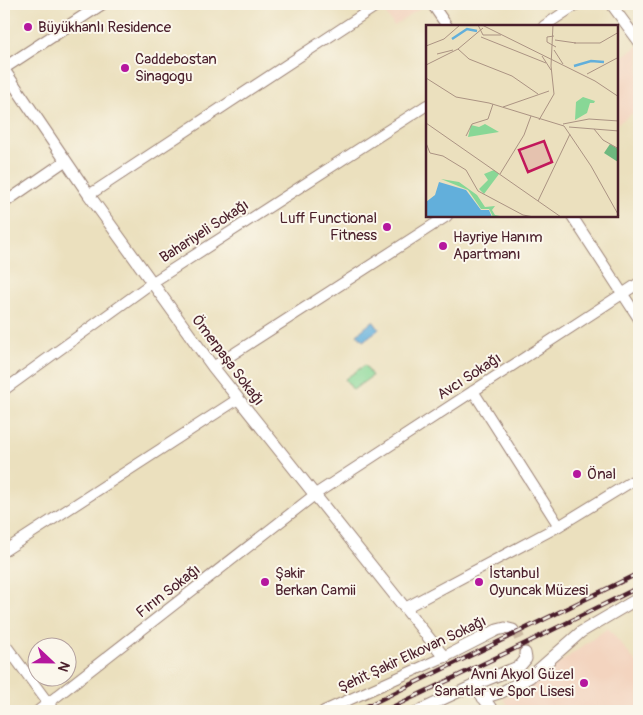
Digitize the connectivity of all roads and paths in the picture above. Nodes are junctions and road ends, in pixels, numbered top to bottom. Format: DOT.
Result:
graph roads {
  1 [pos="102,4"];
  2 [pos="379,4"];
  3 [pos="432,4"];
  4 [pos="577,4"];
  5 [pos="611,4"];
  6 [pos="447,25"];
  7 [pos="546,25"];
  8 [pos="639,42"];
  9 [pos="4,69"];
  10 [pos="426,106"];
  11 [pos="65,161"];
  12 [pos="89,195"];
  13 [pos="4,203"];
  14 [pos="444,218"];
  15 [pos="573,218"];
  16 [pos="152,282"];
  17 [pos="639,283"];
  18 [pos="623,294"];
  19 [pos="639,319"];
  20 [pos="213,367"];
  21 [pos="4,390"];
  22 [pos="473,391"];
  23 [pos="238,399"];
  24 [pos="639,477"];
  25 [pos="316,494"];
  26 [pos="559,526"];
  27 [pos="4,551"];
  28 [pos="639,598"];
  29 [pos="405,608"];
  30 [pos="513,630"];
  31 [pos="4,643"];
  32 [pos="525,653"];
  33 [pos="444,657"];
  34 [pos="474,685"];
  35 [pos="483,698"];
  36 [pos="51,708"];
  37 [pos="38,711"];
  38 [pos="324,711"];
  39 [pos="418,711"];
  40 [pos="493,711"];
  1 -- 9 [label="street"];
  2 -- 12 [label="street"];
  3 -- 6 [label="street"];
  4 -- 7 [label="street"];
  5 -- 8 [label="street"];
  9 -- 11 [label="street, Ömerpaşa Sokağı"];
  10 -- 16 [label="street, Bahariyeli Sokağı"];
  11 -- 12 [label="street, Ömerpaşa Sokağı"];
  11 -- 13 [label="street"];
  12 -- 16 [label="street, Ömerpaşa Sokağı"];
  14 -- 20 [label="street"];
  15 -- 18 [label="street"];
  16 -- 20 [label="street, Ömerpaşa Sokağı"];
  16 -- 21 [label="street, Bahariyeli Sokağı"];
  17 -- 18 [label="street, Avcı Sokağı"];
  18 -- 19 [label="street"];
  18 -- 22 [label="street, Avcı Sokağı"];
  20 -- 23 [label="street, Ömerpaşa Sokağı"];
  22 -- 25 [label="street, Avcı Sokağı"];
  22 -- 26 [label="street"];
  23 -- 25 [label="street, Ömerpaşa Sokağı"];
  23 -- 27 [label="street"];
  24 -- 26 [label="street"];
  25 -- 29 [label="street, Ömerpaşa Sokağı"];
  25 -- 36 [label="street, Fırın Sokağı"];
  26 -- 29 [label="street"];
  28 -- 35 [label="street"];
  29 -- 33 [label="street, Ömerpaşa Sokağı"];
  30 -- 33 [label="street, Şehit Şakir Elkovan Sokağı"];
  31 -- 36 [label="street"];
  32 -- 34 [label="street"];
  33 -- 38 [label="street, Şehit Şakir Elkovan Sokağı"];
  34 -- 35 [label="street"];
  34 -- 39 [label="street"];
  35 -- 40 [label="street"];
  36 -- 37 [label="street, Fırın Sokağı"];
}
